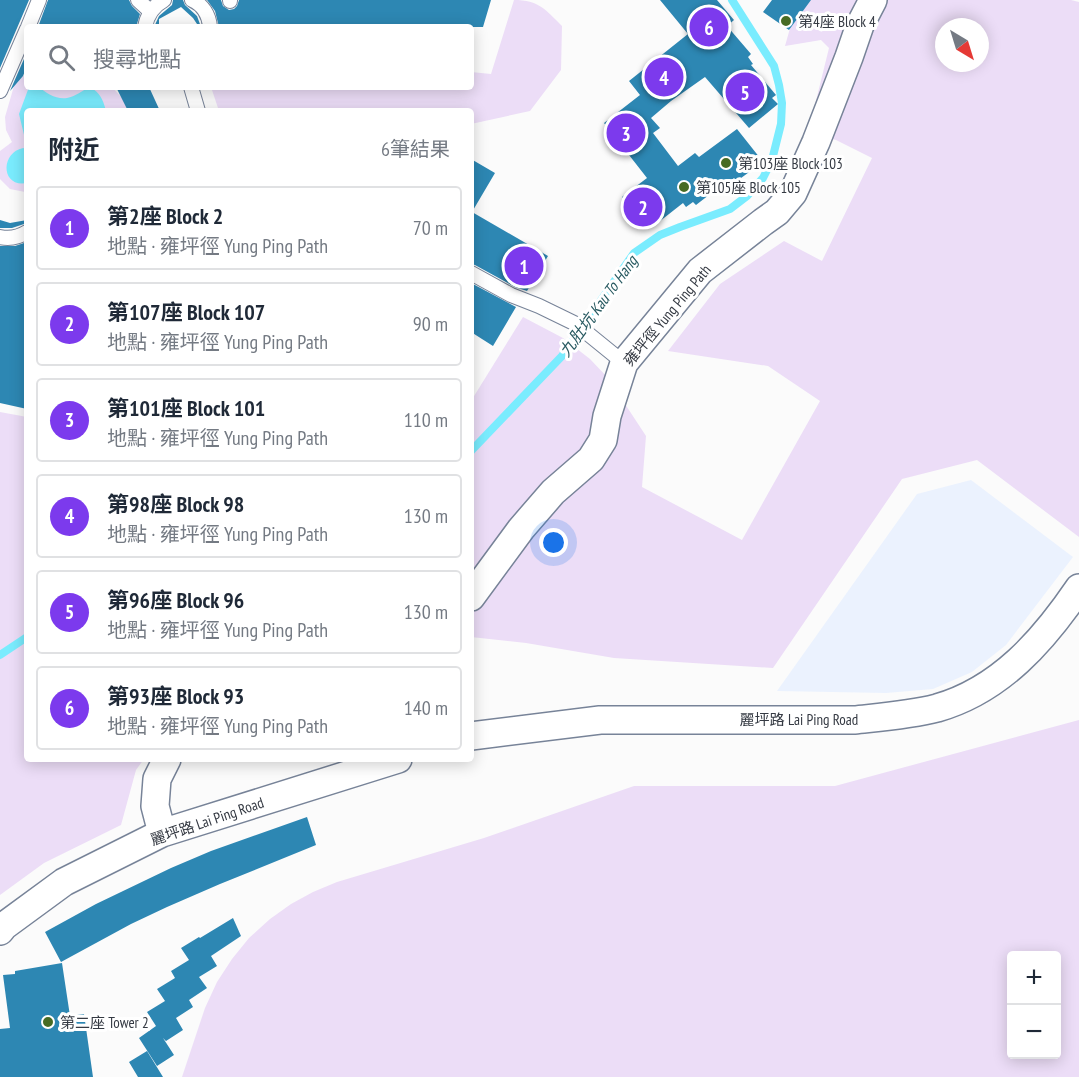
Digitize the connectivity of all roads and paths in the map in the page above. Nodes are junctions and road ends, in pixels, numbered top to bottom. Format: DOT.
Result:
graph roads {
  1 [pos="39,0"];
  2 [pos="138,0"];
  3 [pos="164,0"];
  4 [pos="192,0"];
  5 [pos="873,0"];
  6 [pos="150,11"];
  7 [pos="29,24"];
  8 [pos="146,24"];
  9 [pos="210,24"];
  10 [pos="24,35"];
  11 [pos="192,90"];
  12 [pos="0,91"];
  13 [pos="197,108"];
  14 [pos="24,234"];
  15 [pos="0,237"];
  16 [pos="475,276"];
  17 [pos="624,363"];
  18 [pos="1079,588"];
  19 [pos="474,593"];
  20 [pos="474,736"];
  21 [pos="165,762"];
  22 [pos="388,762"];
  23 [pos="162,833"];
  24 [pos="0,931"];
  1 -- 7 [label="lane"];
  2 -- 6 [label="lane"];
  3 -- 6 [label="lane"];
  4 -- 9 [label="lane"];
  5 -- 17 [label="street, 雍坪徑 Yung Ping Path"];
  6 -- 8 [label="lane"];
  10 -- 12 [label="lane"];
  11 -- 13 [label="lane"];
  14 -- 15 [label="lane"];
  16 -- 17 [label="lane"];
  17 -- 19 [label="street, 雍坪徑 Yung Ping Path"];
  18 -- 20 [label="street, 麗坪路 Lai Ping Road"];
  21 -- 23 [label="street"];
  22 -- 23 [label="street, 麗坪路 Lai Ping Road"];
  23 -- 24 [label="street, 麗坪路 Lai Ping Road"];
}
